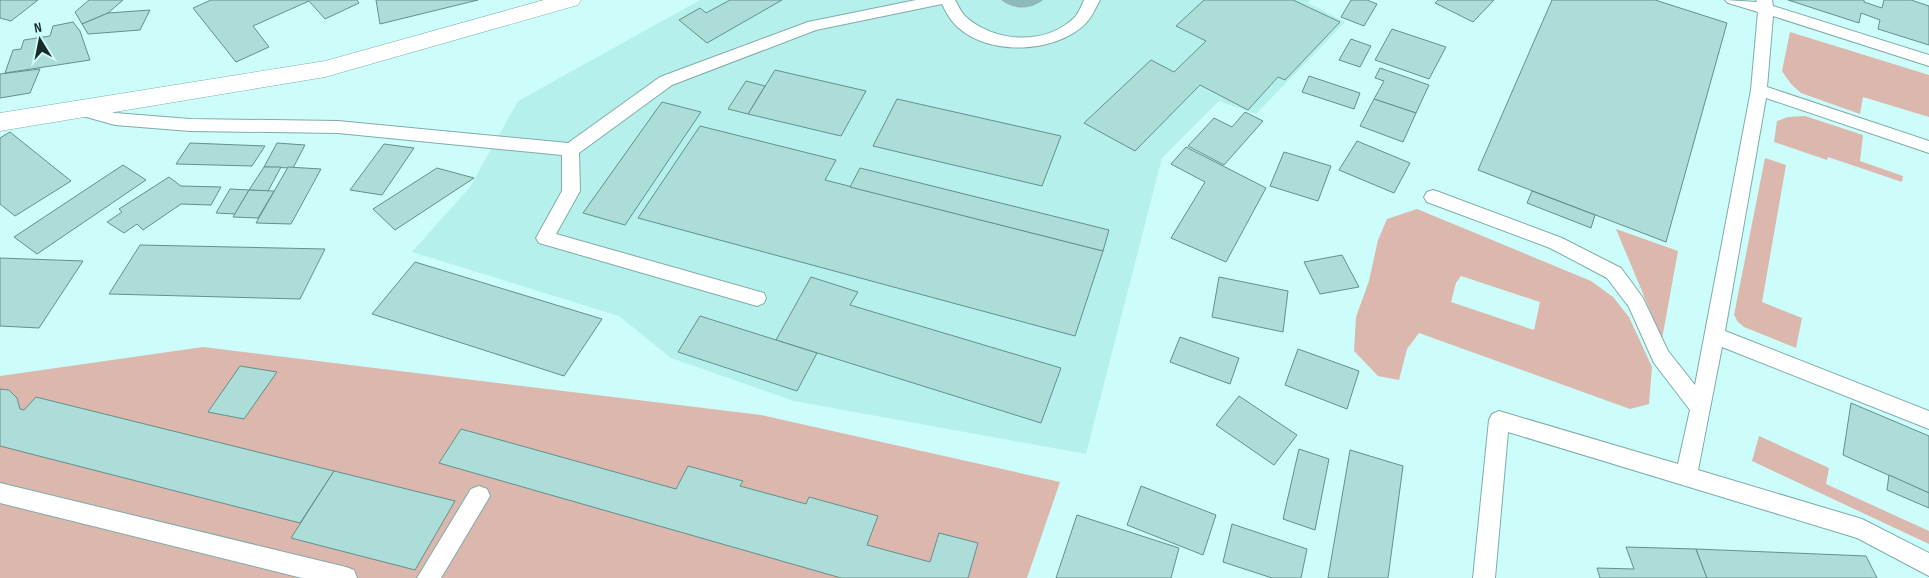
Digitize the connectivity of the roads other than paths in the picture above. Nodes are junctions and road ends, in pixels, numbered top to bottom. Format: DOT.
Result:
graph roads {
  1 [pos="570,0"];
  2 [pos="940,0"];
  3 [pos="947,0"];
  4 [pos="1092,0"];
  5 [pos="1733,0"];
  6 [pos="1765,5"];
  7 [pos="1929,61"];
  8 [pos="1759,90"];
  9 [pos="78,109"];
  10 [pos="0,122"];
  11 [pos="1929,146"];
  12 [pos="571,150"];
  13 [pos="1433,197"];
  14 [pos="757,298"];
  15 [pos="1713,335"];
  16 [pos="1701,408"];
  17 [pos="1929,420"];
  18 [pos="1686,476"];
  19 [pos="0,493"];
  20 [pos="479,496"];
  21 [pos="1929,565"];
  22 [pos="346,578"];
  23 [pos="428,578"];
  24 [pos="1484,578"];
  1 -- 9 [label="street"];
  2 -- 12 [label="lane"];
  3 -- 4 [label="lane"];
  5 -- 6 [label="lane"];
  6 -- 7 [label="lane"];
  6 -- 8 [label="lane"];
  8 -- 11 [label="lane"];
  8 -- 15 [label="lane"];
  9 -- 10 [label="street"];
  9 -- 12 [label="lane"];
  12 -- 14 [label="lane"];
  13 -- 16 [label="lane"];
  15 -- 16 [label="lane"];
  15 -- 17 [label="lane"];
  16 -- 18 [label="lane"];
  18 -- 21 [label="lane"];
  18 -- 24 [label="lane"];
  19 -- 22 [label="lane"];
  20 -- 23 [label="lane"];
}
